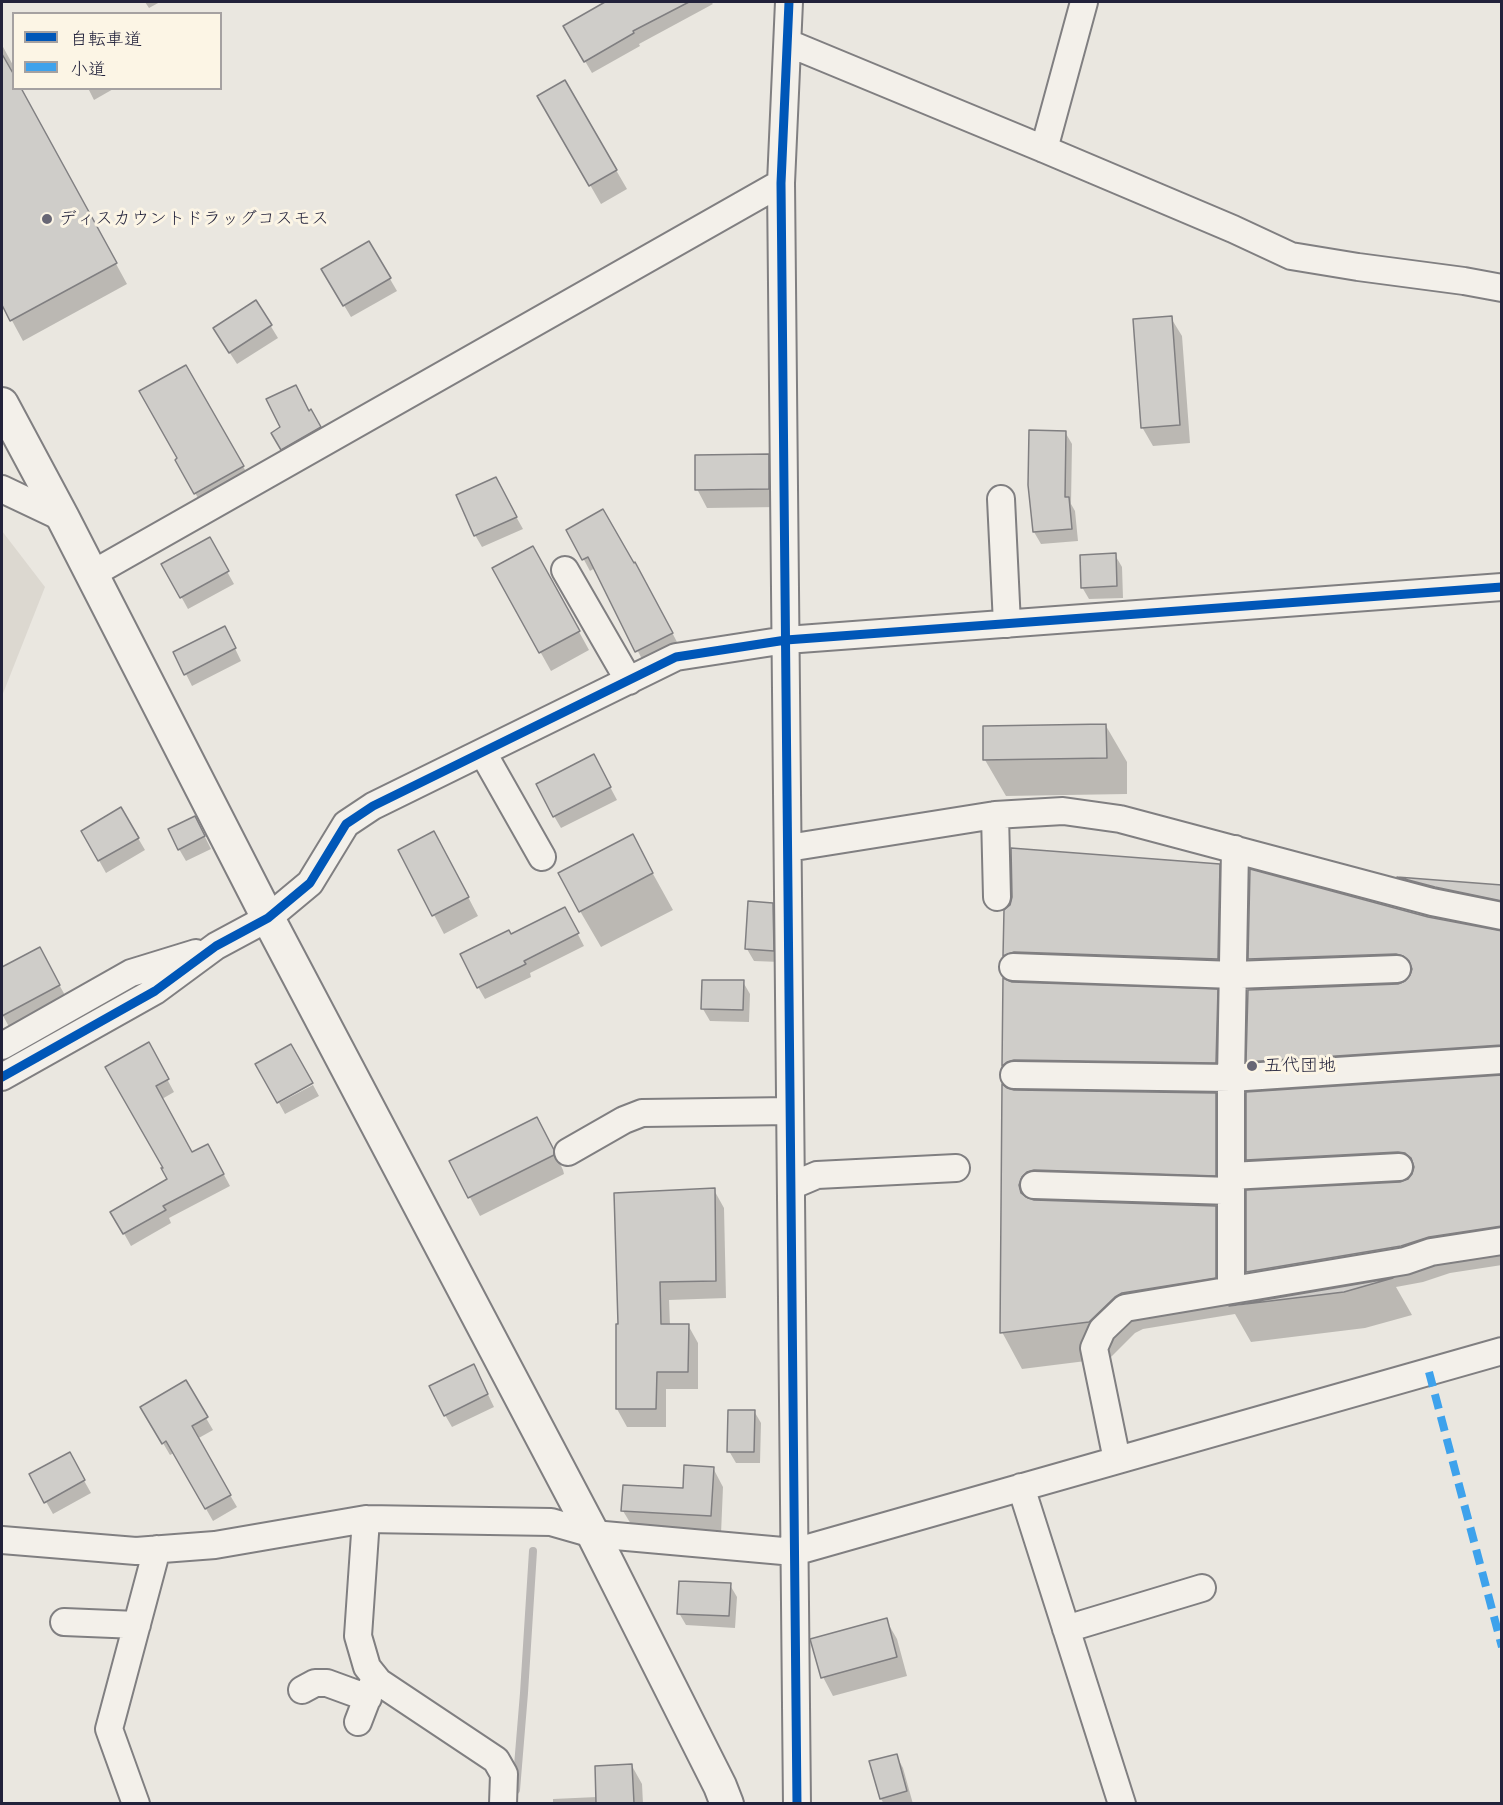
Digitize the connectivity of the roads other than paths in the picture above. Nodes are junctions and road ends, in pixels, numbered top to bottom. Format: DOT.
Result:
graph roads {
  1 [pos="789,2"];
  2 [pos="1084,2"];
  3 [pos="788,43"];
  4 [pos="1044,150"];
  5 [pos="781,183"];
  6 [pos="1502,288"];
  7 [pos="2,404"];
  8 [pos="2,489"];
  9 [pos="1001,499"];
  10 [pos="63,518"];
  11 [pos="565,570"];
  12 [pos="92,574"];
  13 [pos="1502,587"];
  14 [pos="1007,624"];
  15 [pos="786,640"];
  16 [pos="629,681"];
  17 [pos="483,753"];
  18 [pos="995,815"];
  19 [pos="788,849"];
  20 [pos="1235,849"];
  21 [pos="542,857"];
  22 [pos="996,897"];
  23 [pos="1502,916"];
  24 [pos="268,918"];
  25 [pos="216,946"];
  26 [pos="1013,967"];
  27 [pos="1397,969"];
  28 [pos="1234,975"];
  29 [pos="2,1046"];
  30 [pos="1502,1060"];
  31 [pos="1014,1075"];
  32 [pos="2,1077"];
  33 [pos="1232,1078"];
  34 [pos="790,1111"];
  35 [pos="568,1152"];
  36 [pos="1399,1167"];
  37 [pos="956,1168"];
  38 [pos="1231,1183"];
  39 [pos="1034,1185"];
  40 [pos="791,1186"];
  41 [pos="1502,1241"];
  42 [pos="1231,1290"];
  43 [pos="1502,1351"];
  44 [pos="1117,1460"];
  45 [pos="1021,1487"];
  46 [pos="366,1519"];
  47 [pos="593,1534"];
  48 [pos="2,1540"];
  49 [pos="158,1549"];
  50 [pos="794,1552"];
  51 [pos="1202,1588"];
  52 [pos="64,1622"];
  53 [pos="137,1625"];
  54 [pos="1066,1629"];
  55 [pos="372,1688"];
  56 [pos="302,1690"];
  57 [pos="358,1722"];
  58 [pos="136,1803"];
  59 [pos="503,1803"];
  60 [pos="727,1803"];
  61 [pos="797,1803"];
  62 [pos="1122,1803"];
  1 -- 3 [label="street"];
  2 -- 4 [label="street"];
  3 -- 4 [label="street"];
  3 -- 5 [label="street"];
  4 -- 6 [label="street"];
  5 -- 12 [label="street"];
  5 -- 15 [label="street"];
  7 -- 10 [label="street"];
  8 -- 10 [label="street"];
  9 -- 14 [label="street"];
  10 -- 12 [label="street"];
  11 -- 16 [label="street"];
  12 -- 24 [label="street"];
  13 -- 14 [label="street"];
  14 -- 15 [label="street"];
  15 -- 16 [label="street"];
  15 -- 19 [label="street"];
  16 -- 17 [label="street"];
  17 -- 21 [label="street"];
  17 -- 24 [label="street"];
  18 -- 19 [label="street"];
  18 -- 20 [label="street"];
  18 -- 22 [label="street"];
  19 -- 34 [label="street"];
  20 -- 23 [label="street"];
  20 -- 28 [label="street"];
  24 -- 25 [label="street"];
  24 -- 47 [label="street"];
  25 -- 29 [label="street"];
  25 -- 32 [label="street"];
  26 -- 28 [label="street"];
  27 -- 28 [label="street"];
  28 -- 33 [label="street"];
  30 -- 33 [label="street"];
  31 -- 33 [label="street"];
  33 -- 38 [label="street"];
  34 -- 35 [label="street"];
  34 -- 40 [label="street"];
  36 -- 38 [label="street"];
  37 -- 40 [label="street"];
  38 -- 39 [label="street"];
  38 -- 42 [label="street"];
  40 -- 50 [label="street"];
  41 -- 42 [label="street"];
  42 -- 44 [label="street"];
  43 -- 44 [label="street"];
  44 -- 45 [label="street"];
  45 -- 50 [label="street"];
  45 -- 54 [label="street"];
  46 -- 47 [label="street"];
  46 -- 49 [label="street"];
  46 -- 55 [label="street"];
  47 -- 50 [label="street"];
  47 -- 60 [label="street"];
  48 -- 49 [label="street"];
  49 -- 53 [label="street"];
  50 -- 61 [label="street"];
  51 -- 54 [label="street"];
  52 -- 53 [label="street"];
  53 -- 58 [label="street"];
  54 -- 62 [label="street"];
  55 -- 56 [label="street"];
  55 -- 57 [label="street"];
  55 -- 59 [label="street"];
}
